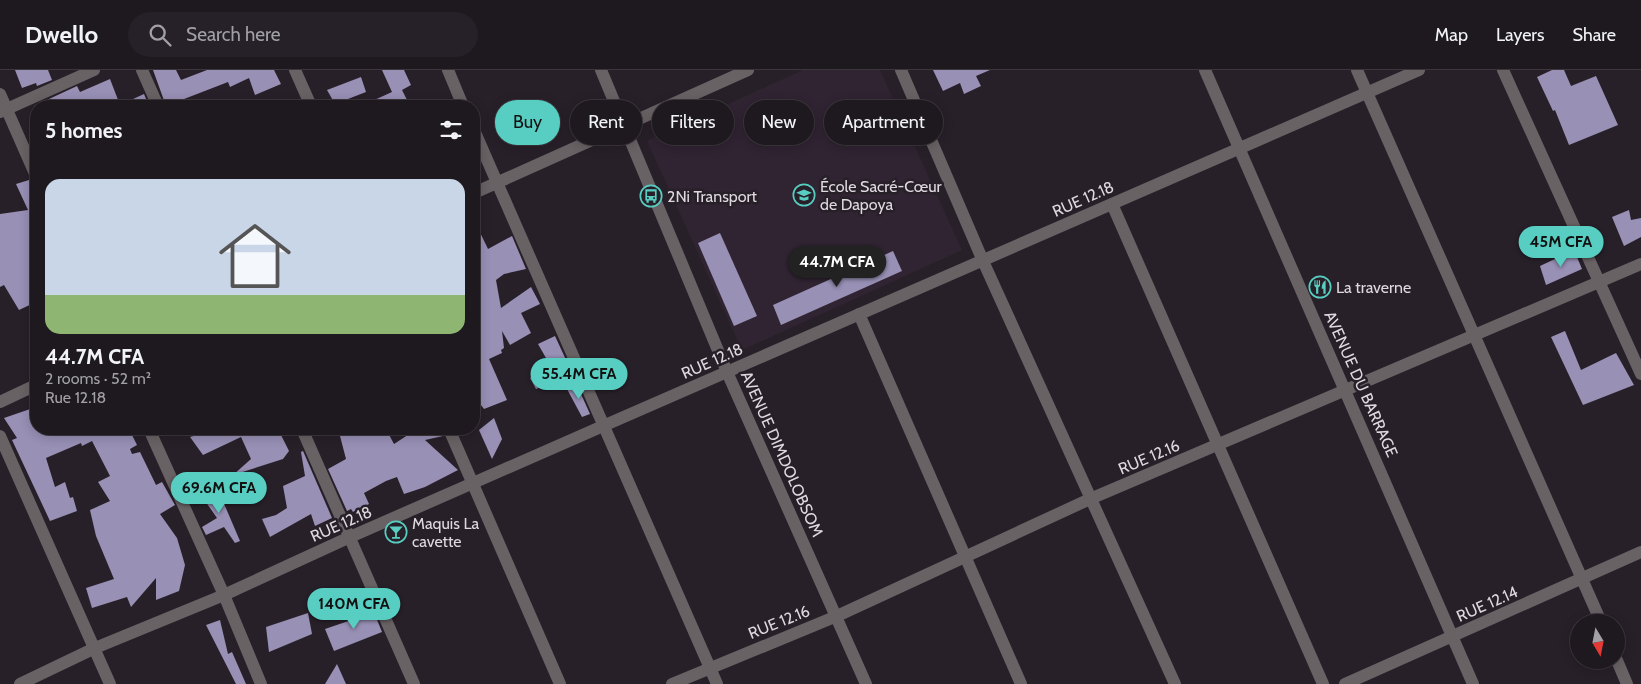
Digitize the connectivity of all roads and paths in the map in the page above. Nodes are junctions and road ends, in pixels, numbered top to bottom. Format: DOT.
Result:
graph roads {
  1 [pos="94,70"];
  2 [pos="142,70"];
  3 [pos="295,70"];
  4 [pos="448,70"];
  5 [pos="601,70"];
  6 [pos="748,70"];
  7 [pos="901,70"];
  8 [pos="1205,70"];
  9 [pos="1357,70"];
  10 [pos="1419,70"];
  11 [pos="1503,70"];
  12 [pos="1367,93"];
  13 [pos="0,94"];
  14 [pos="155,100"];
  15 [pos="308,100"];
  16 [pos="460,100"];
  17 [pos="614,100"];
  18 [pos="3,110"];
  19 [pos="642,118"];
  20 [pos="480,144"];
  21 [pos="582,145"];
  22 [pos="633,145"];
  23 [pos="1240,148"];
  24 [pos="30,164"];
  25 [pos="497,182"];
  26 [pos="480,190"];
  27 [pos="1112,204"];
  28 [pos="983,261"];
  29 [pos="1641,264"];
  30 [pos="1600,283"];
  31 [pos="859,314"];
  32 [pos="1474,335"];
  33 [pos="727,372"];
  34 [pos="1641,374"];
  35 [pos="30,388"];
  36 [pos="1345,389"];
  37 [pos="0,402"];
  38 [pos="603,426"];
  39 [pos="152,435"];
  40 [pos="305,435"];
  41 [pos="452,435"];
  42 [pos="0,436"];
  43 [pos="1220,444"];
  44 [pos="472,484"];
  45 [pos="1090,500"];
  46 [pos="350,537"];
  47 [pos="1641,552"];
  48 [pos="965,556"];
  49 [pos="1582,580"];
  50 [pos="224,596"];
  51 [pos="1597,614"];
  52 [pos="837,616"];
  53 [pos="1454,636"];
  54 [pos="94,648"];
  55 [pos="710,668"];
  56 [pos="1621,669"];
  57 [pos="20,684"];
  58 [pos="110,684"];
  59 [pos="261,684"];
  60 [pos="414,684"];
  61 [pos="560,684"];
  62 [pos="672,684"];
  63 [pos="717,684"];
  64 [pos="866,684"];
  65 [pos="1021,684"];
  66 [pos="1175,684"];
  67 [pos="1324,684"];
  68 [pos="1345,684"];
  69 [pos="1473,684"];
  70 [pos="1627,684"];
  1 -- 18 [label="street"];
  2 -- 14 [label="street"];
  3 -- 15 [label="street"];
  4 -- 16 [label="street"];
  5 -- 17 [label="street, AVENUE DIMDOLOBSOM"];
  6 -- 19 [label="street"];
  7 -- 28 [label="street"];
  8 -- 23 [label="street, AVENUE DU BARRAGE"];
  9 -- 12 [label="street"];
  10 -- 12 [label="street, RUE 12.18"];
  11 -- 30 [label="street"];
  12 -- 23 [label="street, RUE 12.18"];
  12 -- 32 [label="street"];
  13 -- 18 [label="street"];
  18 -- 24 [label="street"];
  20 -- 25 [label="street"];
  21 -- 25 [label="street"];
  22 -- 33 [label="street, AVENUE DIMDOLOBSOM"];
  23 -- 27 [label="street, RUE 12.18"];
  23 -- 36 [label="street, AVENUE DU BARRAGE"];
  25 -- 26 [label="street"];
  25 -- 38 [label="street"];
  27 -- 28 [label="street, RUE 12.18"];
  27 -- 43 [label="street"];
  28 -- 31 [label="street, RUE 12.18"];
  28 -- 45 [label="street"];
  29 -- 30 [label="street, RUE 12.16"];
  30 -- 32 [label="street, RUE 12.16"];
  30 -- 34 [label="street"];
  31 -- 33 [label="street, RUE 12.18"];
  31 -- 48 [label="street"];
  32 -- 36 [label="street, RUE 12.16"];
  32 -- 49 [label="street"];
  33 -- 38 [label="street, RUE 12.18"];
  33 -- 52 [label="street, AVENUE DIMDOLOBSOM"];
  35 -- 37 [label="street"];
  36 -- 43 [label="street, RUE 12.16"];
  36 -- 53 [label="street, AVENUE DU BARRAGE"];
  38 -- 44 [label="street, RUE 12.18"];
  38 -- 55 [label="street"];
  39 -- 50 [label="street"];
  40 -- 46 [label="street"];
  41 -- 44 [label="street"];
  42 -- 54 [label="street"];
  43 -- 45 [label="street, RUE 12.16"];
  43 -- 67 [label="street"];
  44 -- 46 [label="street, RUE 12.18"];
  44 -- 61 [label="street"];
  45 -- 48 [label="street, RUE 12.16"];
  45 -- 66 [label="street"];
  46 -- 50 [label="street, RUE 12.18"];
  46 -- 60 [label="street"];
  47 -- 49 [label="street, RUE 12.14"];
  48 -- 52 [label="street, RUE 12.16"];
  48 -- 65 [label="street"];
  49 -- 51 [label="street"];
  49 -- 53 [label="street, RUE 12.14"];
  50 -- 54 [label="street, RUE 12.18"];
  50 -- 59 [label="street"];
  52 -- 55 [label="street, RUE 12.16"];
  52 -- 64 [label="street, AVENUE DIMDOLOBSOM"];
  53 -- 68 [label="street, RUE 12.14"];
  53 -- 69 [label="street, AVENUE DU BARRAGE"];
  54 -- 57 [label="street, RUE 12.18"];
  54 -- 58 [label="street"];
  55 -- 62 [label="street, RUE 12.16"];
  55 -- 63 [label="street"];
  56 -- 70 [label="street"];
}
